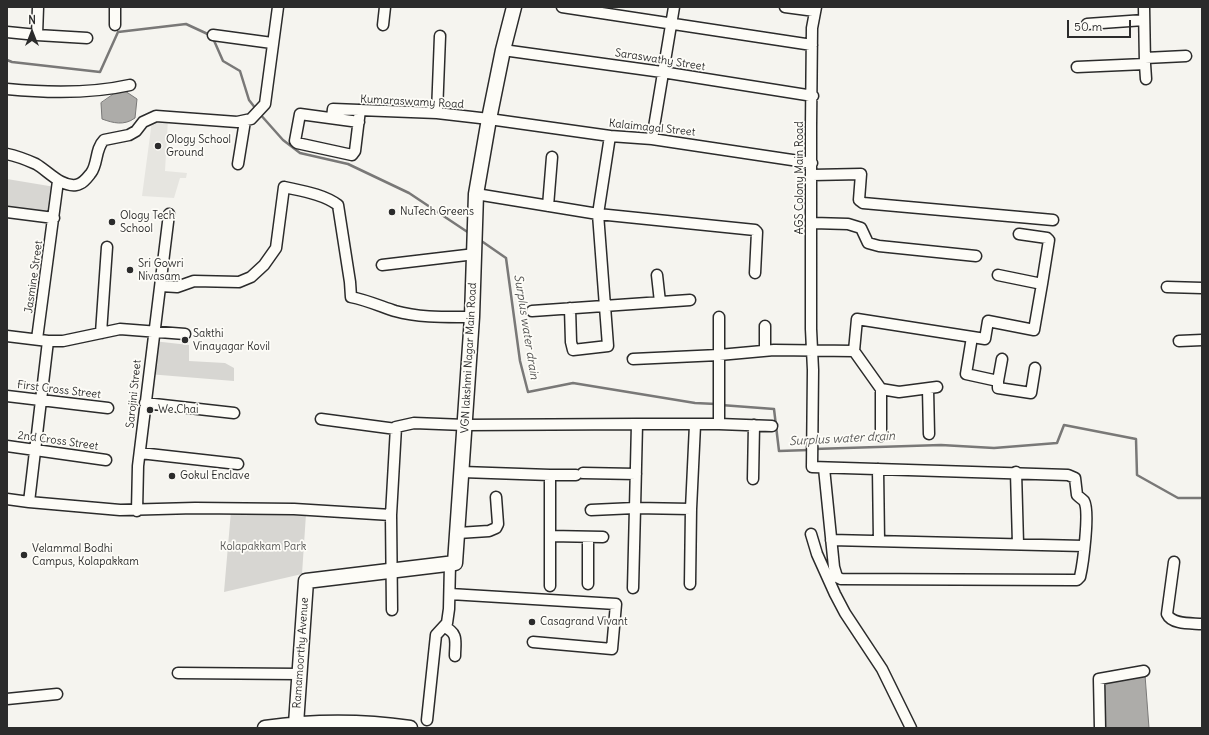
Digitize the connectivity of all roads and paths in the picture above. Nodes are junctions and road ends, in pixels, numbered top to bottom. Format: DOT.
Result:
graph roads {
  1 [pos="38,7"];
  2 [pos="115,7"];
  3 [pos="278,7"];
  4 [pos="385,7"];
  5 [pos="514,7"];
  6 [pos="562,7"];
  7 [pos="674,7"];
  8 [pos="786,7"];
  9 [pos="1144,7"];
  10 [pos="815,9"];
  11 [pos="1144,20"];
  12 [pos="671,24"];
  13 [pos="1087,24"];
  14 [pos="115,25"];
  15 [pos="383,25"];
  16 [pos="7,32"];
  17 [pos="37,35"];
  18 [pos="212,35"];
  19 [pos="440,36"];
  20 [pos="87,38"];
  21 [pos="272,44"];
  22 [pos="812,45"];
  23 [pos="503,50"];
  24 [pos="1186,56"];
  25 [pos="1145,61"];
  26 [pos="1077,67"];
  27 [pos="662,72"];
  28 [pos="1146,79"];
  29 [pos="130,84"];
  30 [pos="7,89"];
  31 [pos="813,96"];
  32 [pos="360,110"];
  33 [pos="333,114"];
  34 [pos="437,114"];
  35 [pos="489,119"];
  36 [pos="245,121"];
  37 [pos="358,122"];
  38 [pos="610,136"];
  39 [pos="652,138"];
  40 [pos="7,154"];
  41 [pos="552,157"];
  42 [pos="812,163"];
  43 [pos="238,164"];
  44 [pos="812,175"];
  45 [pos="58,181"];
  46 [pos="476,194"];
  47 [pos="548,206"];
  48 [pos="7,212"];
  49 [pos="169,214"];
  50 [pos="598,214"];
  51 [pos="54,218"];
  52 [pos="1053,220"];
  53 [pos="813,223"];
  54 [pos="1019,234"];
  55 [pos="107,247"];
  56 [pos="475,248"];
  57 [pos="976,256"];
  58 [pos="382,265"];
  59 [pos="755,273"];
  60 [pos="657,275"];
  61 [pos="998,275"];
  62 [pos="161,284"];
  63 [pos="1042,284"];
  64 [pos="1167,287"];
  65 [pos="1202,288"];
  66 [pos="690,300"];
  67 [pos="660,302"];
  68 [pos="604,306"];
  69 [pos="570,308"];
  70 [pos="532,310"];
  71 [pos="719,317"];
  72 [pos="472,318"];
  73 [pos="765,326"];
  74 [pos="155,331"];
  75 [pos="101,333"];
  76 [pos="185,334"];
  77 [pos="7,336"];
  78 [pos="972,337"];
  79 [pos="37,339"];
  80 [pos="1202,340"];
  81 [pos="48,341"];
  82 [pos="1179,341"];
  83 [pos="812,350"];
  84 [pos="765,351"];
  85 [pos="854,351"];
  86 [pos="719,355"];
  87 [pos="633,359"];
  88 [pos="1002,359"];
  89 [pos="1035,368"];
  90 [pos="998,380"];
  91 [pos="881,389"];
  92 [pos="7,396"];
  93 [pos="40,400"];
  94 [pos="145,403"];
  95 [pos="108,408"];
  96 [pos="234,413"];
  97 [pos="321,418"];
  98 [pos="637,424"];
  99 [pos="719,424"];
  100 [pos="465,425"];
  101 [pos="695,425"];
  102 [pos="754,426"];
  103 [pos="772,426"];
  104 [pos="396,429"];
  105 [pos="929,434"];
  106 [pos="880,436"];
  107 [pos="7,446"];
  108 [pos="36,450"];
  109 [pos="140,453"];
  110 [pos="106,460"];
  111 [pos="238,464"];
  112 [pos="824,468"];
  113 [pos="878,469"];
  114 [pos="462,472"];
  115 [pos="1016,472"];
  116 [pos="636,474"];
  117 [pos="550,475"];
  118 [pos="753,479"];
  119 [pos="496,497"];
  120 [pos="7,499"];
  121 [pos="29,502"];
  122 [pos="635,508"];
  123 [pos="691,509"];
  124 [pos="591,510"];
  125 [pos="137,511"];
  126 [pos="391,515"];
  127 [pos="458,533"];
  128 [pos="811,534"];
  129 [pos="550,536"];
  130 [pos="588,536"];
  131 [pos="603,536"];
  132 [pos="831,540"];
  133 [pos="879,541"];
  134 [pos="1018,544"];
  135 [pos="1084,546"];
  136 [pos="1174,562"];
  137 [pos="450,564"];
  138 [pos="390,571"];
  139 [pos="588,584"];
  140 [pos="690,584"];
  141 [pos="550,586"];
  142 [pos="633,588"];
  143 [pos="450,594"];
  144 [pos="392,610"];
  145 [pos="1202,624"];
  146 [pos="444,626"];
  147 [pos="533,642"];
  148 [pos="455,656"];
  149 [pos="1144,671"];
  150 [pos="178,673"];
  151 [pos="299,674"];
  152 [pos="57,694"];
  153 [pos="7,699"];
  154 [pos="427,720"];
  155 [pos="296,724"];
  156 [pos="352,725"];
  157 [pos="265,728"];
  158 [pos="410,728"];
  159 [pos="911,728"];
  160 [pos="1100,728"];
  1 -- 17 [label="street"];
  2 -- 14 [label="street"];
  3 -- 21 [label="street"];
  4 -- 15 [label="street"];
  5 -- 23 [label="street, VGN lakshmi Nagar Main Road"];
  6 -- 12 [label="street"];
  7 -- 12 [label="street"];
  8 -- 10 [label="street"];
  9 -- 11 [label="street"];
  10 -- 22 [label="street, AGS Colony Main Road"];
  11 -- 13 [label="street"];
  11 -- 25 [label="street"];
  12 -- 22 [label="street"];
  12 -- 27 [label="street"];
  16 -- 17 [label="street"];
  17 -- 20 [label="street"];
  18 -- 21 [label="street"];
  19 -- 34 [label="street"];
  21 -- 36 [label="street"];
  22 -- 31 [label="street, AGS Colony Main Road"];
  23 -- 27 [label="street, Saraswathy Street"];
  23 -- 35 [label="street, VGN lakshmi Nagar Main Road"];
  24 -- 25 [label="street"];
  25 -- 26 [label="street"];
  25 -- 28 [label="street"];
  27 -- 31 [label="street, Saraswathy Street"];
  27 -- 39 [label="street"];
  29 -- 30 [label="street"];
  31 -- 42 [label="street, AGS Colony Main Road"];
  32 -- 33 [label="street, Kumaraswamy Road"];
  32 -- 34 [label="street, Kumaraswamy Road"];
  32 -- 37 [label="street"];
  33 -- 37 [label="street"];
  33 -- 37 [label="street"];
  34 -- 35 [label="street, Kumaraswamy Road"];
  35 -- 38 [label="street, Kalaimagal Street"];
  35 -- 46 [label="street, VGN lakshmi Nagar Main Road"];
  36 -- 43 [label="street"];
  36 -- 45 [label="street"];
  38 -- 39 [label="street, Kalaimagal Street"];
  38 -- 50 [label="street"];
  39 -- 42 [label="street, Kalaimagal Street"];
  40 -- 45 [label="street"];
  41 -- 47 [label="street"];
  42 -- 44 [label="street, AGS Colony Main Road"];
  44 -- 52 [label="street"];
  44 -- 53 [label="street, AGS Colony Main Road"];
  45 -- 51 [label="street, Jasmine Street"];
  46 -- 47 [label="street"];
  46 -- 56 [label="street, VGN lakshmi Nagar Main Road"];
  47 -- 50 [label="street"];
  48 -- 51 [label="street"];
  49 -- 62 [label="street, Sarojini Street"];
  50 -- 59 [label="street"];
  50 -- 68 [label="street"];
  51 -- 79 [label="street, Jasmine Street"];
  53 -- 57 [label="street"];
  53 -- 83 [label="street, AGS Colony Main Road"];
  54 -- 63 [label="street"];
  55 -- 75 [label="street"];
  56 -- 58 [label="street"];
  56 -- 72 [label="street, VGN lakshmi Nagar Main Road"];
  60 -- 67 [label="street"];
  61 -- 63 [label="street"];
  62 -- 72 [label="street"];
  62 -- 74 [label="street, Sarojini Street"];
  63 -- 78 [label="street"];
  64 -- 65 [label="street"];
  66 -- 67 [label="street"];
  67 -- 68 [label="street"];
  68 -- 69 [label="street"];
  68 -- 69 [label="street"];
  69 -- 70 [label="street"];
  71 -- 86 [label="street"];
  72 -- 100 [label="street, VGN lakshmi Nagar Main Road"];
  73 -- 84 [label="street"];
  74 -- 75 [label="street"];
  74 -- 76 [label="street"];
  74 -- 94 [label="street, Sarojini Street"];
  75 -- 81 [label="street"];
  77 -- 79 [label="street"];
  78 -- 85 [label="street"];
  78 -- 90 [label="street"];
  79 -- 81 [label="street"];
  80 -- 82 [label="street"];
  81 -- 93 [label="street"];
  83 -- 84 [label="street"];
  83 -- 85 [label="street"];
  83 -- 112 [label="street, AGS Colony Main Road"];
  84 -- 86 [label="street"];
  85 -- 91 [label="street"];
  86 -- 87 [label="street"];
  86 -- 99 [label="street"];
  88 -- 90 [label="street"];
  89 -- 90 [label="street"];
  91 -- 105 [label="street"];
  91 -- 106 [label="street"];
  92 -- 93 [label="street, First Cross Street"];
  93 -- 95 [label="street, First Cross Street"];
  93 -- 108 [label="street"];
  94 -- 96 [label="street"];
  94 -- 109 [label="street, Sarojini Street"];
  97 -- 104 [label="street"];
  98 -- 100 [label="street"];
  98 -- 101 [label="street"];
  98 -- 116 [label="street"];
  99 -- 101 [label="street"];
  99 -- 102 [label="street"];
  100 -- 104 [label="street"];
  100 -- 114 [label="street, VGN lakshmi Nagar Main Road"];
  101 -- 123 [label="street"];
  102 -- 103 [label="street"];
  102 -- 118 [label="street"];
  104 -- 126 [label="street"];
  107 -- 108 [label="street, 2nd Cross Street"];
  108 -- 110 [label="street, 2nd Cross Street"];
  108 -- 121 [label="street"];
  109 -- 111 [label="street"];
  109 -- 125 [label="street, Sarojini Street"];
  112 -- 113 [label="street"];
  112 -- 132 [label="street"];
  113 -- 115 [label="street"];
  113 -- 133 [label="street"];
  114 -- 117 [label="street"];
  114 -- 127 [label="street, VGN lakshmi Nagar Main Road"];
  115 -- 134 [label="street"];
  115 -- 135 [label="street"];
  116 -- 117 [label="street"];
  116 -- 122 [label="street"];
  117 -- 129 [label="street"];
  119 -- 127 [label="street"];
  120 -- 121 [label="street"];
  121 -- 125 [label="street"];
  122 -- 123 [label="street"];
  122 -- 124 [label="street"];
  122 -- 142 [label="street"];
  123 -- 140 [label="street"];
  125 -- 126 [label="street"];
  126 -- 138 [label="street"];
  127 -- 137 [label="street, VGN lakshmi Nagar Main Road"];
  128 -- 159 [label="street"];
  129 -- 130 [label="street"];
  129 -- 141 [label="street"];
  130 -- 131 [label="street"];
  130 -- 139 [label="street"];
  132 -- 133 [label="street"];
  132 -- 135 [label="street"];
  133 -- 134 [label="street"];
  134 -- 135 [label="street"];
  136 -- 145 [label="street"];
  137 -- 138 [label="street"];
  137 -- 143 [label="street"];
  138 -- 144 [label="street"];
  138 -- 151 [label="street, Ramamoorthy Avenue"];
  143 -- 146 [label="street"];
  143 -- 147 [label="street"];
  146 -- 148 [label="street"];
  146 -- 154 [label="street"];
  149 -- 160 [label="street"];
  150 -- 151 [label="street"];
  151 -- 155 [label="street, Ramamoorthy Avenue"];
  152 -- 153 [label="street"];
  155 -- 156 [label="street"];
  155 -- 157 [label="street"];
  156 -- 158 [label="street"];
}
